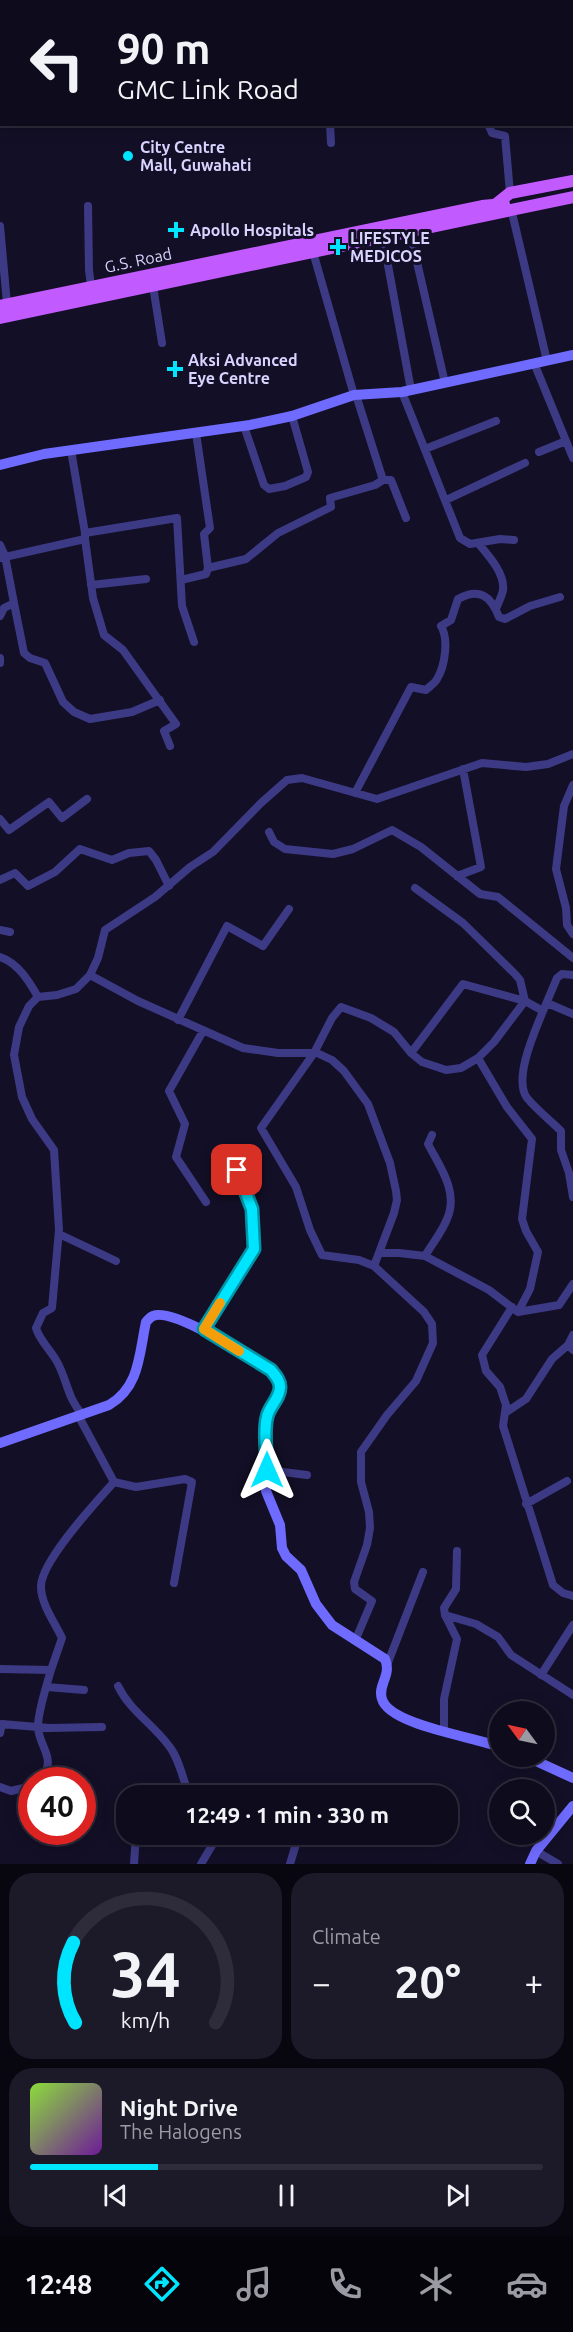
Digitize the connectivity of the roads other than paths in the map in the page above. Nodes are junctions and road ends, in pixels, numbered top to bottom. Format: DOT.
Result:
graph roads {
  1 [pos="330,126"];
  2 [pos="489,126"];
  3 [pos="332,143"];
  4 [pos="573,181"];
  5 [pos="573,190"];
  6 [pos="573,197"];
  7 [pos="512,205"];
  8 [pos="573,205"];
  9 [pos="88,206"];
  10 [pos="494,210"];
  11 [pos="0,226"];
  12 [pos="410,232"];
  13 [pos="383,238"];
  14 [pos="312,252"];
  15 [pos="91,286"];
  16 [pos="153,286"];
  17 [pos="3,305"];
  18 [pos="0,318"];
  19 [pos="162,343"];
  20 [pos="573,355"];
  21 [pos="547,361"];
  22 [pos="534,363"];
  23 [pos="445,383"];
  24 [pos="407,391"];
  25 [pos="355,395"];
  26 [pos="292,416"];
  27 [pos="496,421"];
  28 [pos="244,426"];
  29 [pos="196,433"];
  30 [pos="566,441"];
  31 [pos="425,449"];
  32 [pos="70,450"];
  33 [pos="539,452"];
  34 [pos="573,458"];
  35 [pos="525,463"];
  36 [pos="0,465"];
  37 [pos="383,480"];
  38 [pos="446,500"];
  39 [pos="406,518"];
  40 [pos="85,536"];
  41 [pos="514,540"];
  42 [pos="478,543"];
  43 [pos="0,545"];
  44 [pos="2,557"];
  45 [pos="208,568"];
  46 [pos="146,579"];
  47 [pos="181,580"];
  48 [pos="91,585"];
  49 [pos="560,597"];
  50 [pos="14,603"];
  51 [pos="496,609"];
  52 [pos="0,616"];
  53 [pos="194,642"];
  54 [pos="0,658"];
  55 [pos="0,663"];
  56 [pos="160,700"];
  57 [pos="170,746"];
  58 [pos="573,754"];
  59 [pos="463,769"];
  60 [pos="573,785"];
  61 [pos="355,793"];
  62 [pos="87,799"];
  63 [pos="0,819"];
  64 [pos="269,832"];
  65 [pos="456,876"];
  66 [pos="0,880"];
  67 [pos="168,886"];
  68 [pos="415,888"];
  69 [pos="289,909"];
  70 [pos="0,930"];
  71 [pos="10,932"];
  72 [pos="573,934"];
  73 [pos="0,957"];
  74 [pos="573,958"];
  75 [pos="571,972"];
  76 [pos="90,975"];
  77 [pos="38,997"];
  78 [pos="525,1001"];
  79 [pos="545,1007"];
  80 [pos="573,1014"];
  81 [pos="178,1020"];
  82 [pos="203,1031"];
  83 [pos="314,1053"];
  84 [pos="411,1053"];
  85 [pos="477,1058"];
  86 [pos="432,1135"];
  87 [pos="230,1151"];
  88 [pos="571,1172"];
  89 [pos="573,1197"];
  90 [pos="206,1202"];
  91 [pos="59,1234"];
  92 [pos="379,1253"];
  93 [pos="425,1256"];
  94 [pos="116,1262"];
  95 [pos="374,1266"];
  96 [pos="573,1284"];
  97 [pos="515,1309"];
  98 [pos="204,1329"];
  99 [pos="573,1335"];
  100 [pos="571,1348"];
  101 [pos="505,1413"];
  102 [pos="80,1415"];
  103 [pos="0,1443"];
  104 [pos="267,1470"];
  105 [pos="307,1475"];
  106 [pos="567,1481"];
  107 [pos="114,1482"];
  108 [pos="526,1504"];
  109 [pos="457,1551"];
  110 [pos="423,1572"];
  111 [pos="174,1582"];
  112 [pos="573,1596"];
  113 [pos="445,1616"];
  114 [pos="573,1625"];
  115 [pos="355,1641"];
  116 [pos="387,1665"];
  117 [pos="0,1669"];
  118 [pos="51,1670"];
  119 [pos="541,1674"];
  120 [pos="118,1686"];
  121 [pos="47,1687"];
  122 [pos="84,1690"];
  123 [pos="573,1695"];
  124 [pos="38,1727"];
  125 [pos="102,1727"];
  126 [pos="444,1731"];
  127 [pos="0,1733"];
  128 [pos="489,1743"];
  129 [pos="47,1767"];
  130 [pos="549,1767"];
  131 [pos="573,1778"];
  132 [pos="185,1785"];
  133 [pos="0,1788"];
  134 [pos="18,1789"];
  135 [pos="573,1806"];
  136 [pos="135,1845"];
  137 [pos="213,1845"];
  138 [pos="296,1845"];
  139 [pos="536,1851"];
  140 [pos="134,1864"];
  141 [pos="201,1864"];
  142 [pos="290,1864"];
  143 [pos="530,1864"];
  144 [pos="558,1864"];
  1 -- 3 [label="street"];
  2 -- 7 [label="street"];
  4 -- 7 [label="main road"];
  5 -- 7 [label="main road"];
  6 -- 7 [label="main road"];
  7 -- 8 [label="main road"];
  7 -- 10 [label="main road"];
  7 -- 21 [label="street"];
  9 -- 15 [label="street"];
  10 -- 12 [label="main road, G.S. Road"];
  10 -- 15 [label="main road, G.S. Road"];
  11 -- 17 [label="street"];
  12 -- 13 [label="main road, G.S. Road"];
  12 -- 23 [label="street"];
  13 -- 14 [label="main road, G.S. Road"];
  13 -- 24 [label="street"];
  14 -- 16 [label="main road, G.S. Road"];
  14 -- 25 [label="street"];
  15 -- 17 [label="main road, G.S. Road"];
  16 -- 18 [label="main road, G.S. Road"];
  16 -- 19 [label="street"];
  20 -- 21 [label="street"];
  21 -- 22 [label="street"];
  22 -- 23 [label="street"];
  22 -- 30 [label="street"];
  23 -- 24 [label="street"];
  24 -- 25 [label="street"];
  24 -- 31 [label="street"];
  25 -- 26 [label="street"];
  25 -- 37 [label="street"];
  26 -- 28 [label="street"];
  26 -- 28 [label="street"];
  27 -- 31 [label="street"];
  28 -- 29 [label="street"];
  29 -- 32 [label="street"];
  29 -- 45 [label="street"];
  30 -- 33 [label="street"];
  30 -- 34 [label="street"];
  31 -- 38 [label="street"];
  32 -- 36 [label="street"];
  32 -- 40 [label="street"];
  35 -- 38 [label="street"];
  37 -- 39 [label="street"];
  37 -- 45 [label="street"];
  38 -- 42 [label="street"];
  40 -- 44 [label="street"];
  40 -- 47 [label="street"];
  40 -- 48 [label="street"];
  41 -- 42 [label="street"];
  42 -- 51 [label="street"];
  43 -- 44 [label="street"];
  44 -- 50 [label="street"];
  45 -- 47 [label="street"];
  46 -- 48 [label="street"];
  47 -- 53 [label="street"];
  48 -- 56 [label="street"];
  49 -- 51 [label="street"];
  50 -- 52 [label="street"];
  50 -- 56 [label="street"];
  51 -- 61 [label="street"];
  54 -- 55 [label="street"];
  56 -- 57 [label="street"];
  58 -- 59 [label="street"];
  59 -- 61 [label="street"];
  59 -- 65 [label="street"];
  60 -- 72 [label="street"];
  61 -- 67 [label="street"];
  62 -- 63 [label="street"];
  64 -- 65 [label="street"];
  65 -- 74 [label="street"];
  66 -- 67 [label="street"];
  67 -- 76 [label="street"];
  68 -- 78 [label="street"];
  69 -- 81 [label="street"];
  70 -- 71 [label="street"];
  73 -- 77 [label="street"];
  75 -- 79 [label="street"];
  76 -- 77 [label="street"];
  76 -- 81 [label="street"];
  77 -- 91 [label="street"];
  78 -- 79 [label="street"];
  78 -- 84 [label="street"];
  78 -- 85 [label="street"];
  79 -- 80 [label="street"];
  79 -- 88 [label="street"];
  81 -- 82 [label="street"];
  82 -- 83 [label="street"];
  82 -- 90 [label="street"];
  83 -- 84 [label="street"];
  83 -- 92 [label="street"];
  83 -- 95 [label="street"];
  84 -- 85 [label="street"];
  85 -- 97 [label="street"];
  86 -- 93 [label="street"];
  87 -- 98 [label="street"];
  88 -- 89 [label="street"];
  91 -- 94 [label="street"];
  91 -- 102 [label="street"];
  92 -- 93 [label="street"];
  92 -- 95 [label="street"];
  93 -- 97 [label="street"];
  95 -- 115 [label="street"];
  96 -- 97 [label="street"];
  97 -- 101 [label="street"];
  98 -- 102 [label="street"];
  98 -- 104 [label="street"];
  99 -- 100 [label="street"];
  100 -- 101 [label="street"];
  101 -- 108 [label="street"];
  102 -- 103 [label="street"];
  102 -- 107 [label="street"];
  104 -- 105 [label="street"];
  104 -- 115 [label="street"];
  106 -- 108 [label="street"];
  107 -- 111 [label="street"];
  107 -- 118 [label="street"];
  108 -- 112 [label="street"];
  109 -- 113 [label="street"];
  110 -- 116 [label="street"];
  113 -- 119 [label="street"];
  113 -- 126 [label="street"];
  114 -- 119 [label="street"];
  115 -- 116 [label="street"];
  116 -- 126 [label="street"];
  117 -- 118 [label="street"];
  118 -- 121 [label="street"];
  119 -- 123 [label="street"];
  120 -- 132 [label="street"];
  121 -- 122 [label="street"];
  121 -- 124 [label="street"];
  124 -- 125 [label="street"];
  124 -- 127 [label="street"];
  124 -- 129 [label="street"];
  126 -- 128 [label="street"];
  130 -- 131 [label="street"];
  133 -- 134 [label="street"];
  135 -- 139 [label="street"];
  136 -- 140 [label="street"];
  137 -- 141 [label="street"];
  138 -- 142 [label="street"];
  139 -- 143 [label="street"];
  139 -- 144 [label="street"];
}
